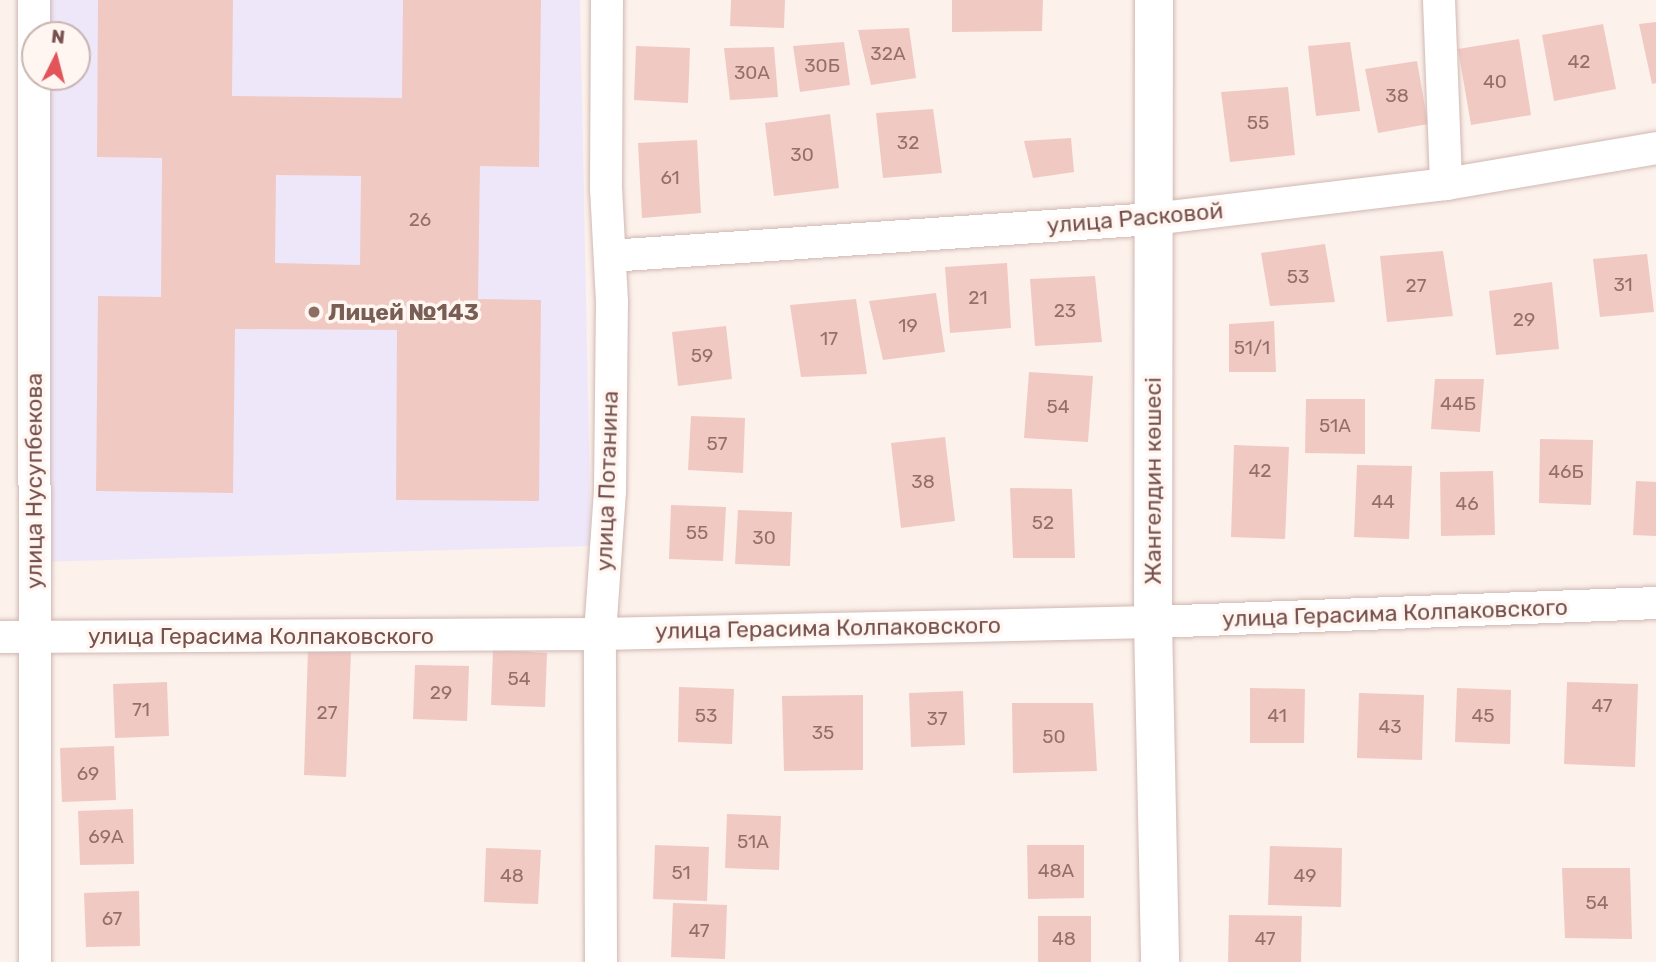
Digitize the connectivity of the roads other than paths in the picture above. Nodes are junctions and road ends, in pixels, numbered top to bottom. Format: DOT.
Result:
graph roads {
  1 [pos="34,0"];
  2 [pos="607,0"];
  3 [pos="1154,0"];
  4 [pos="1439,0"];
  5 [pos="1656,148"];
  6 [pos="1446,184"];
  7 [pos="1153,219"];
  8 [pos="610,256"];
  9 [pos="1656,603"];
  10 [pos="1153,622"];
  11 [pos="600,634"];
  12 [pos="0,637"];
  13 [pos="34,637"];
  14 [pos="35,962"];
  15 [pos="601,962"];
  16 [pos="1160,962"];
  1 -- 13 [label="street, улица Нусупбекова"];
  2 -- 8 [label="street, улица Потанина"];
  3 -- 7 [label="main road, Жангелдин көшесі"];
  4 -- 6 [label="street"];
  5 -- 6 [label="street, улица Расковой"];
  6 -- 7 [label="street, улица Расковой"];
  7 -- 8 [label="street, улица Расковой"];
  7 -- 10 [label="main road, Жангелдин көшесі"];
  8 -- 11 [label="street, улица Потанина"];
  9 -- 10 [label="street, улица Герасима Колпаковского"];
  10 -- 11 [label="street, улица Герасима Колпаковского"];
  10 -- 16 [label="main road, Жангелдин көшесі"];
  11 -- 13 [label="street, улица Герасима Колпаковского"];
  11 -- 15 [label="street, улица Потанина"];
  12 -- 13 [label="street, улица Герасима Колпаковского"];
  13 -- 14 [label="street, улица Нусупбекова"];
}
